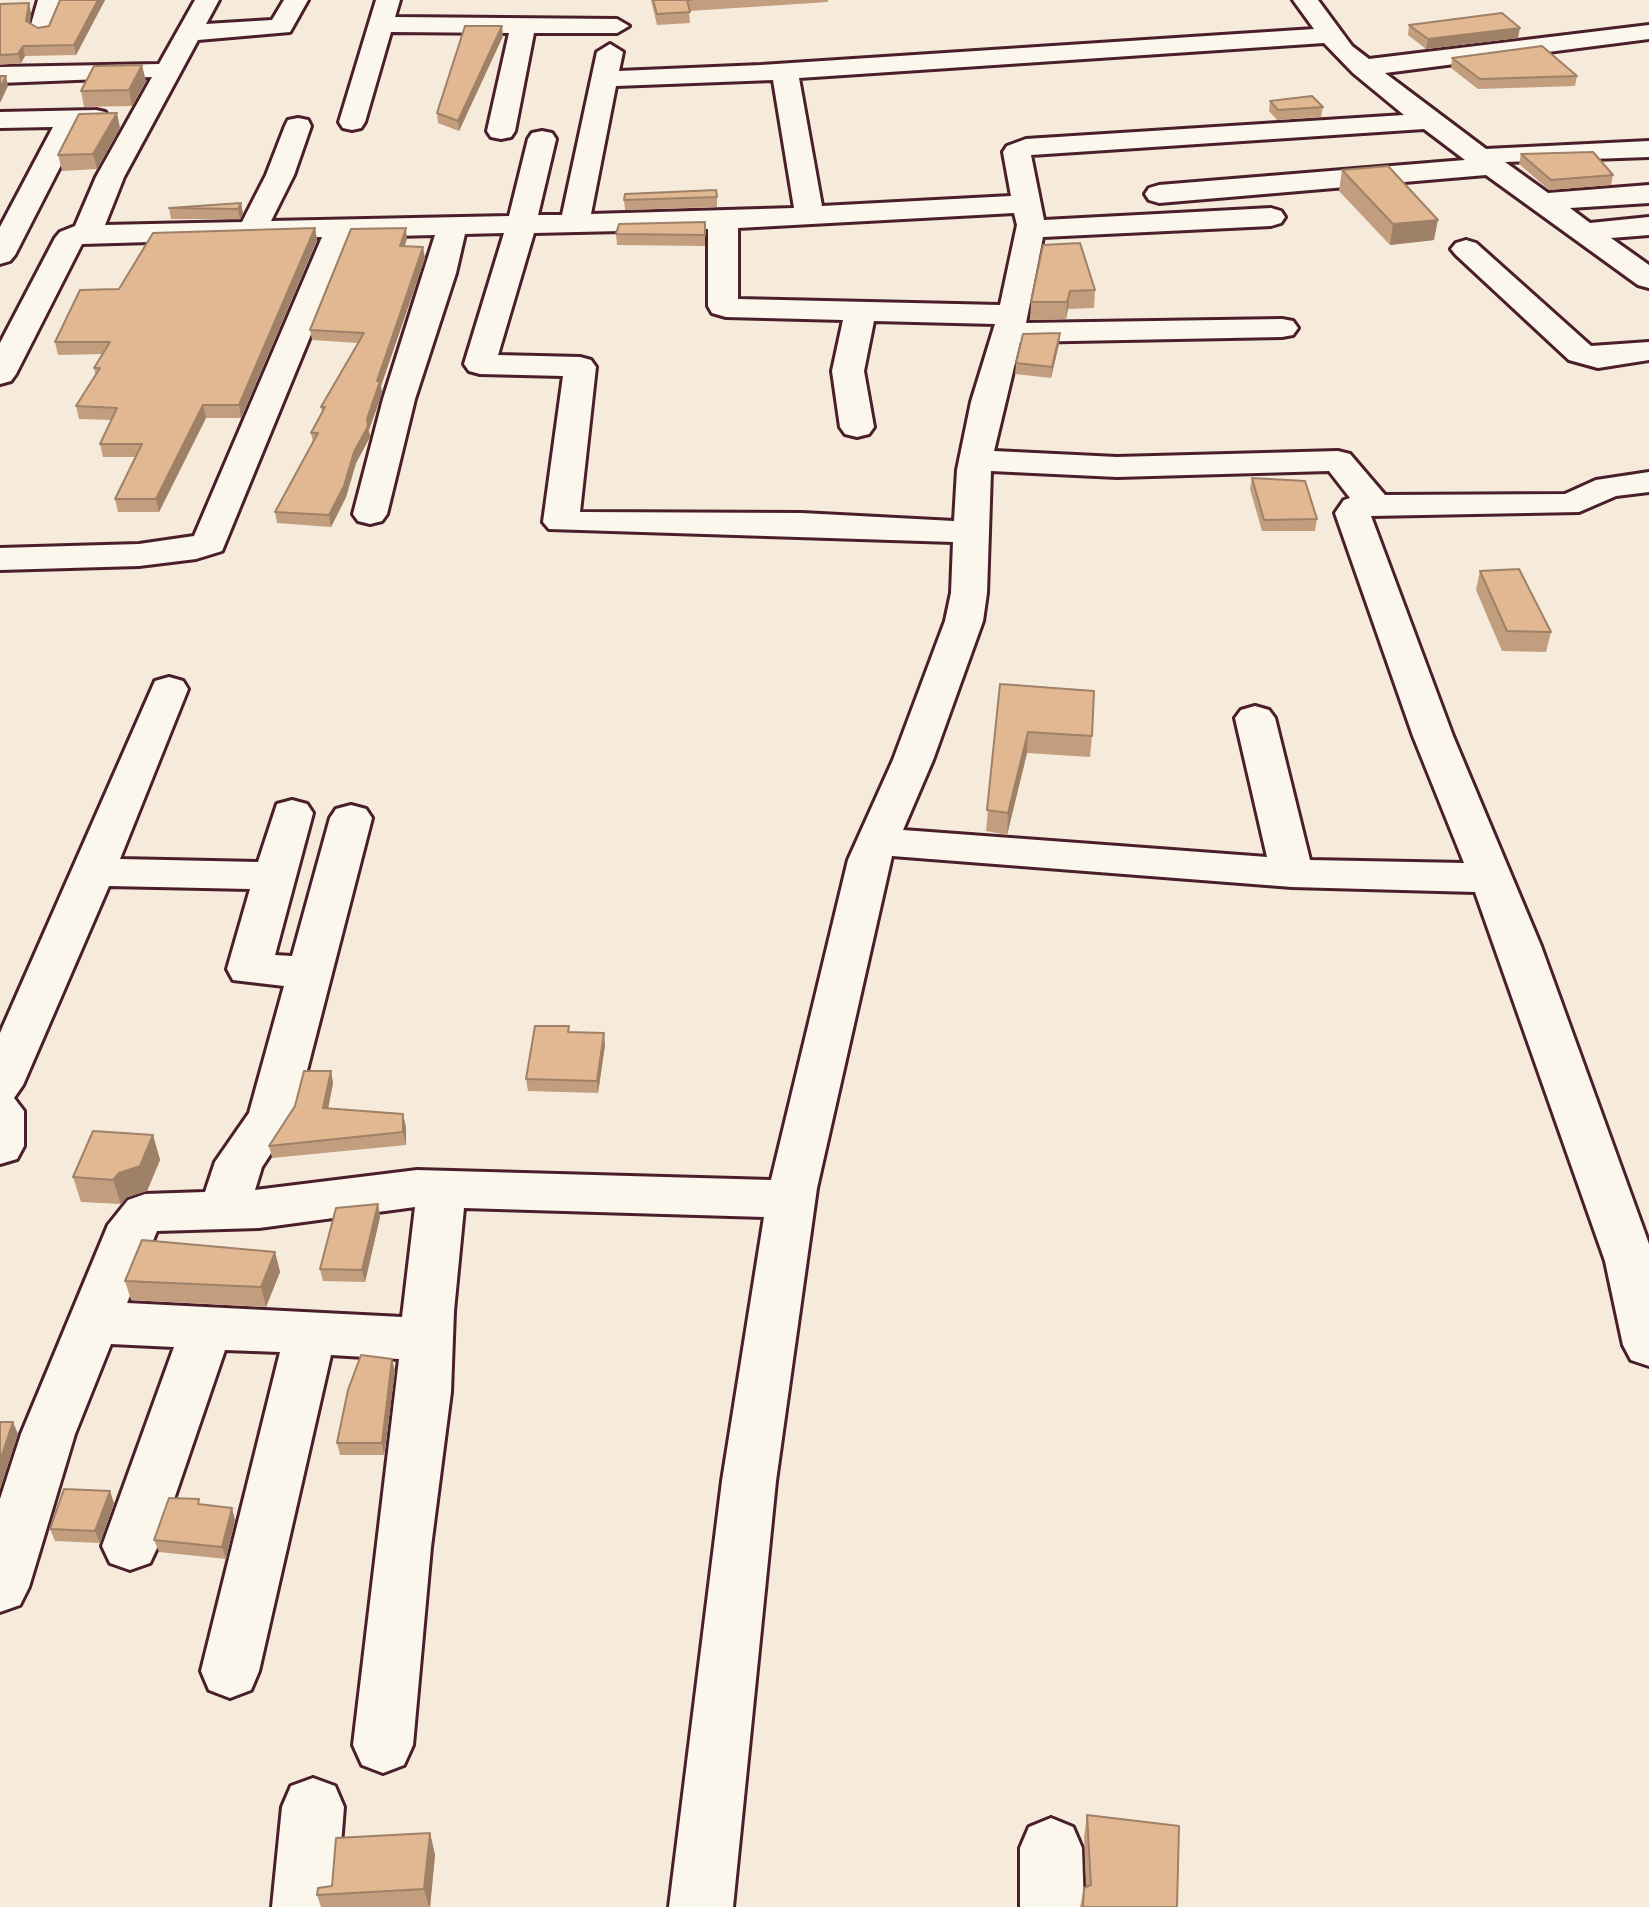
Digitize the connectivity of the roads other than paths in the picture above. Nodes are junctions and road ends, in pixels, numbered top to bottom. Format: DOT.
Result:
graph roads {
  1 [pos="50,0"];
  2 [pos="207,0"];
  3 [pos="296,0"];
  4 [pos="473,0"];
  5 [pos="1305,0"];
  6 [pos="384,12"];
  7 [pos="620,13"];
  8 [pos="465,25"];
  9 [pos="524,25"];
  10 [pos="42,28"];
  11 [pos="1649,32"];
  12 [pos="1329,35"];
  13 [pos="82,51"];
  14 [pos="179,51"];
  15 [pos="1362,68"];
  16 [pos="785,72"];
  17 [pos="0,75"];
  18 [pos="605,79"];
  19 [pos="143,117"];
  20 [pos="71,119"];
  21 [pos="0,120"];
  22 [pos="1429,121"];
  23 [pos="352,122"];
  24 [pos="298,126"];
  25 [pos="501,131"];
  26 [pos="542,139"];
  27 [pos="1649,149"];
  28 [pos="1484,162"];
  29 [pos="1159,194"];
  30 [pos="1649,194"];
  31 [pos="1539,202"];
  32 [pos="809,214"];
  33 [pos="1029,216"];
  34 [pos="1271,217"];
  35 [pos="723,220"];
  36 [pos="575,221"];
  37 [pos="522,223"];
  38 [pos="452,226"];
  39 [pos="1649,226"];
  40 [pos="253,228"];
  41 [pos="340,229"];
  42 [pos="1582,232"];
  43 [pos="87,233"];
  44 [pos="4,240"];
  45 [pos="1466,249"];
  46 [pos="1649,279"];
  47 [pos="861,310"];
  48 [pos="1010,324"];
  49 [pos="1282,328"];
  50 [pos="1649,351"];
  51 [pos="0,374"];
  52 [pos="857,427"];
  53 [pos="976,460"];
  54 [pos="1649,482"];
  55 [pos="1375,506"];
  56 [pos="370,514"];
  57 [pos="972,532"];
  58 [pos="0,559"];
  59 [pos="169,689"];
  60 [pos="1255,718"];
  61 [pos="292,813"];
  62 [pos="351,818"];
  63 [pos="877,841"];
  64 [pos="94,872"];
  65 [pos="1292,873"];
  66 [pos="274,876"];
  67 [pos="1491,878"];
  68 [pos="312,973"];
  69 [pos="0,1085"];
  70 [pos="0,1111"];
  71 [pos="0,1146"];
  72 [pos="442,1188"];
  73 [pos="791,1199"];
  74 [pos="224,1210"];
  75 [pos="92,1322"];
  76 [pos="206,1329"];
  77 [pos="310,1334"];
  78 [pos="426,1339"];
  79 [pos="1649,1345"];
  80 [pos="130,1546"];
  81 [pos="4,1559"];
  82 [pos="230,1671"];
  83 [pos="383,1745"];
  84 [pos="313,1807"];
  85 [pos="304,1907"];
  86 [pos="701,1907"];
  1 -- 10 [label="street"];
  2 -- 14 [label="street"];
  3 -- 14 [label="street"];
  4 -- 8 [label="street"];
  5 -- 12 [label="street"];
  6 -- 8 [label="street"];
  6 -- 23 [label="street"];
  7 -- 9 [label="street"];
  7 -- 18 [label="street"];
  8 -- 9 [label="street"];
  9 -- 25 [label="street"];
  11 -- 15 [label="street"];
  12 -- 15 [label="street"];
  12 -- 16 [label="street"];
  13 -- 14 [label="street"];
  14 -- 17 [label="street"];
  14 -- 19 [label="street"];
  15 -- 22 [label="street"];
  16 -- 18 [label="street"];
  16 -- 32 [label="street"];
  18 -- 36 [label="street"];
  19 -- 20 [label="street"];
  19 -- 43 [label="street"];
  20 -- 21 [label="street"];
  20 -- 44 [label="street"];
  22 -- 28 [label="street"];
  22 -- 33 [label="street"];
  24 -- 40 [label="street"];
  26 -- 37 [label="street"];
  27 -- 28 [label="street"];
  28 -- 29 [label="street"];
  28 -- 31 [label="street"];
  30 -- 31 [label="street"];
  31 -- 42 [label="street"];
  32 -- 33 [label="street"];
  32 -- 35 [label="street"];
  33 -- 34 [label="street"];
  33 -- 48 [label="street"];
  35 -- 36 [label="street"];
  35 -- 47 [label="street"];
  36 -- 37 [label="street"];
  37 -- 38 [label="street"];
  37 -- 57 [label="street"];
  38 -- 41 [label="street"];
  38 -- 56 [label="street"];
  39 -- 42 [label="street"];
  40 -- 41 [label="street"];
  40 -- 43 [label="street"];
  41 -- 58 [label="street"];
  42 -- 46 [label="street"];
  43 -- 51 [label="street"];
  45 -- 50 [label="street"];
  47 -- 48 [label="street"];
  47 -- 52 [label="street"];
  48 -- 49 [label="street"];
  48 -- 53 [label="street"];
  53 -- 55 [label="street"];
  53 -- 57 [label="street"];
  54 -- 55 [label="street"];
  55 -- 67 [label="street"];
  57 -- 63 [label="street"];
  59 -- 64 [label="street"];
  60 -- 65 [label="street"];
  61 -- 66 [label="street"];
  62 -- 68 [label="street"];
  63 -- 65 [label="street"];
  63 -- 73 [label="street"];
  64 -- 66 [label="street"];
  64 -- 69 [label="street"];
  65 -- 67 [label="street"];
  66 -- 68 [label="street"];
  67 -- 79 [label="street"];
  68 -- 74 [label="street"];
  70 -- 71 [label="street"];
  72 -- 73 [label="street"];
  72 -- 74 [label="street"];
  72 -- 78 [label="street"];
  73 -- 86 [label="street"];
  74 -- 75 [label="street"];
  75 -- 76 [label="street"];
  75 -- 81 [label="street"];
  76 -- 77 [label="street"];
  76 -- 80 [label="street"];
  77 -- 78 [label="street"];
  77 -- 82 [label="street"];
  78 -- 83 [label="street"];
  84 -- 85 [label="street"];
}
